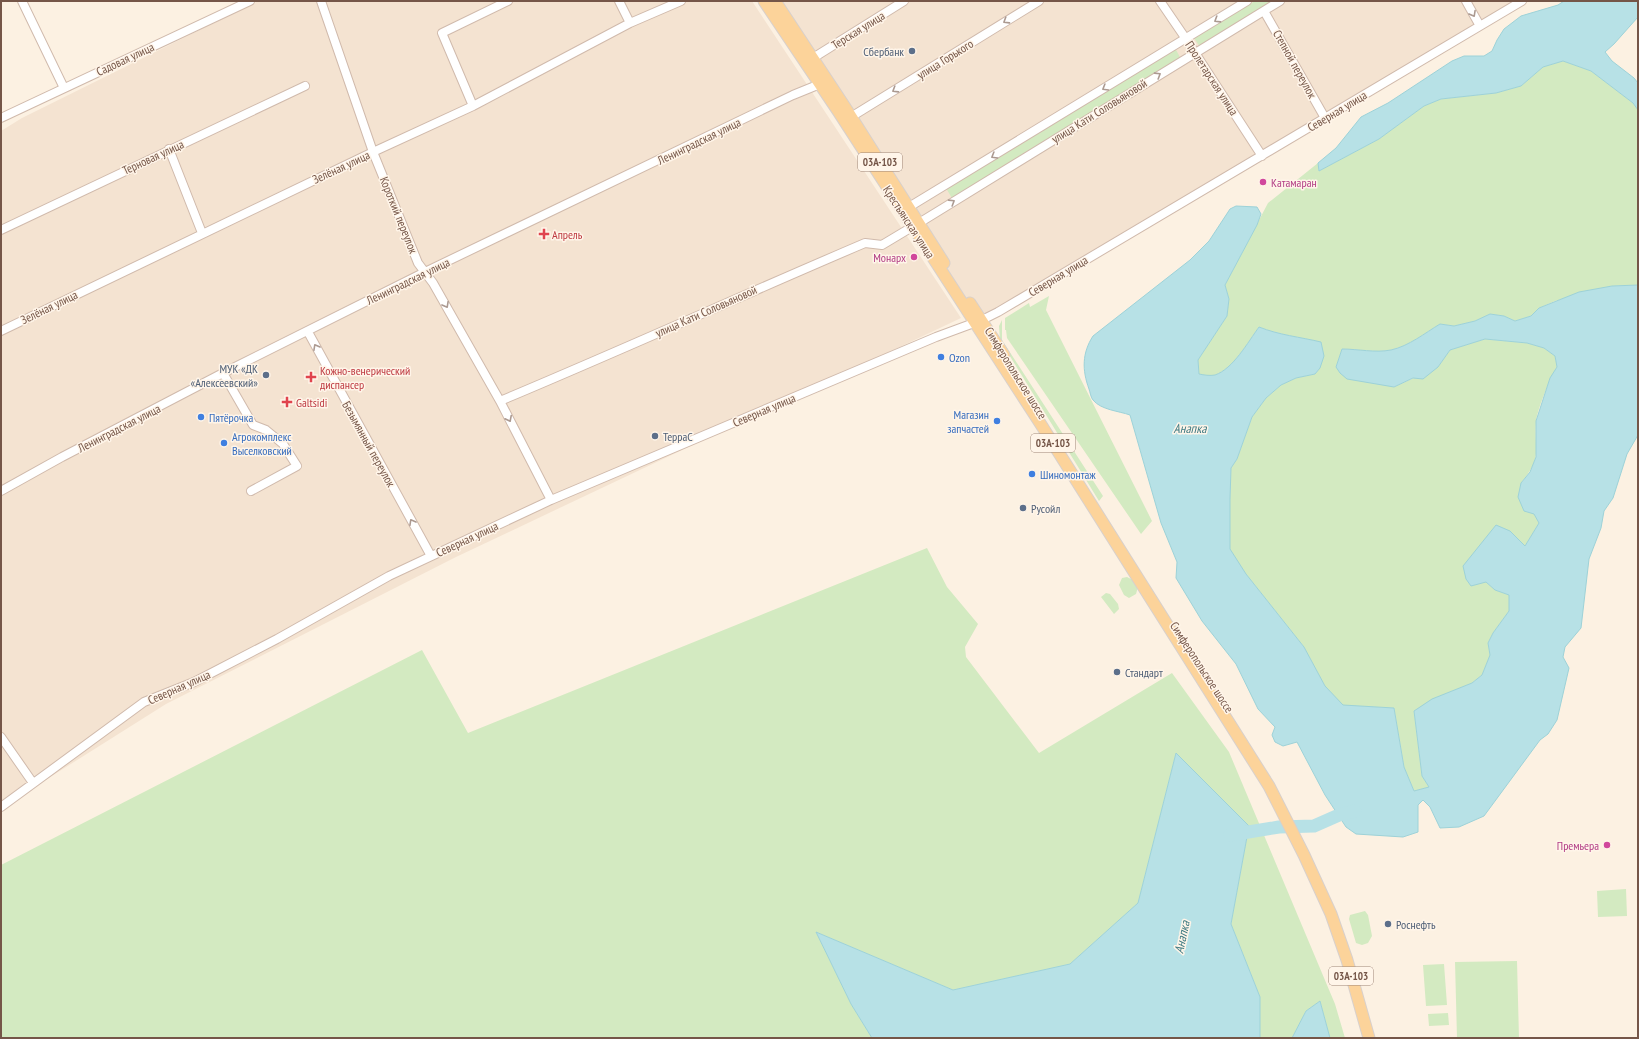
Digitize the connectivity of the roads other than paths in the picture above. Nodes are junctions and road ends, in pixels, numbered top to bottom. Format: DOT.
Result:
graph roads {
  1 [pos="22,1"];
  2 [pos="321,1"];
  3 [pos="508,1"];
  4 [pos="619,1"];
  5 [pos="681,1"];
  6 [pos="764,1"];
  7 [pos="774,1"];
  8 [pos="904,1"];
  9 [pos="1039,1"];
  10 [pos="1160,1"];
  11 [pos="1247,1"];
  12 [pos="1280,1"];
  13 [pos="1466,1"];
  14 [pos="1522,1"];
  15 [pos="244,2"];
  16 [pos="1264,11"];
  17 [pos="630,24"];
  18 [pos="1480,26"];
  19 [pos="1186,39"];
  20 [pos="1195,53"];
  21 [pos="813,58"];
  22 [pos="820,84"];
  23 [pos="306,86"];
  24 [pos="64,88"];
  25 [pos="473,106"];
  26 [pos="851,117"];
  27 [pos="1,118"];
  28 [pos="1325,118"];
  29 [pos="170,149"];
  30 [pos="373,152"];
  31 [pos="1262,156"];
  32 [pos="909,207"];
  33 [pos="916,225"];
  34 [pos="1,230"];
  35 [pos="202,233"];
  36 [pos="425,272"];
  37 [pos="978,322"];
  38 [pos="1,330"];
  39 [pos="308,332"];
  40 [pos="223,373"];
  41 [pos="500,401"];
  42 [pos="13,484"];
  43 [pos="1,485"];
  44 [pos="1,491"];
  45 [pos="251,492"];
  46 [pos="551,500"];
  47 [pos="431,556"];
  48 [pos="1,738"];
  49 [pos="33,783"];
  50 [pos="1,807"];
  51 [pos="1306,853"];
  52 [pos="1369,1038"];
  53 [pos="1374,1038"];
  1 -- 24 [label="street"];
  2 -- 30 [label="street, Короткий переулок"];
  3 -- 25 [label="street"];
  4 -- 17 [label="street"];
  5 -- 17 [label="street, Зелёная улица"];
  6 -- 22 [label="main road, Крестьянская улица / 03А-103"];
  7 -- 21 [label="main road, Крестьянская улица / 03А-103"];
  8 -- 21 [label="street, Терская улица"];
  9 -- 26 [label="street, улица Горького, one-way"];
  10 -- 19 [label="street, Пролетарская улица"];
  11 -- 19 [label="street, улица Кати Соловьяновой, one-way"];
  12 -- 16 [label="street, улица Кати Соловьяновой"];
  13 -- 18 [label="street, one-way"];
  14 -- 18 [label="street, Северная улица"];
  15 -- 24 [label="street, Садовая улица"];
  16 -- 20 [label="street, улица Кати Соловьяновой"];
  16 -- 28 [label="street, Степной переулок"];
  17 -- 25 [label="street, Зелёная улица"];
  18 -- 28 [label="street, Северная улица"];
  19 -- 20 [label="street, Пролетарская улица"];
  19 -- 32 [label="street, улица Кати Соловьяновой, one-way"];
  20 -- 31 [label="street, Пролетарская улица"];
  33 -- 20 [label="street, улица Кати Соловьяновой, one-way"];
  21 -- 26 [label="main road, Крестьянская улица / 03А-103"];
  22 -- 33 [label="main road, Крестьянская улица / 03А-103"];
  22 -- 36 [label="street, Ленинградская улица"];
  23 -- 29 [label="street, Терновая улица"];
  24 -- 27 [label="street, Садовая улица"];
  25 -- 30 [label="street, Зелёная улица"];
  26 -- 32 [label="main road, Крестьянская улица / 03А-103"];
  28 -- 31 [label="street, Северная улица"];
  29 -- 34 [label="street, Терновая улица"];
  29 -- 35 [label="street"];
  30 -- 35 [label="street, Зелёная улица"];
  30 -- 36 [label="street, Короткий переулок"];
  31 -- 37 [label="street, Северная улица"];
  32 -- 33 [label="main road, Крестьянская улица / 03А-103"];
  33 -- 37 [label="main road, Крестьянская улица / 03А-103"];
  33 -- 41 [label="street, улица Кати Соловьяновой"];
  35 -- 38 [label="street, Зелёная улица"];
  36 -- 39 [label="street, Ленинградская улица"];
  36 -- 41 [label="street, Короткий переулок, one-way"];
  37 -- 46 [label="street, Северная улица"];
  37 -- 51 [label="main road, Симферопольское шоссе / 03А-103"];
  39 -- 40 [label="street, Ленинградская улица"];
  47 -- 39 [label="street, Безымянный переулок, one-way"];
  40 -- 42 [label="street, Ленинградская улица"];
  40 -- 45 [label="street"];
  41 -- 46 [label="street, Короткий переулок, one-way"];
  42 -- 43 [label="street"];
  42 -- 44 [label="street, Ленинградская улица"];
  46 -- 47 [label="street, Северная улица"];
  47 -- 49 [label="street, Северная улица"];
  48 -- 49 [label="street"];
  49 -- 50 [label="street, Северная улица"];
  51 -- 52 [label="main road, Симферопольское шоссе / 03А-103"];
  51 -- 53 [label="main road, Симферопольское шоссе / 03А-103"];
}
